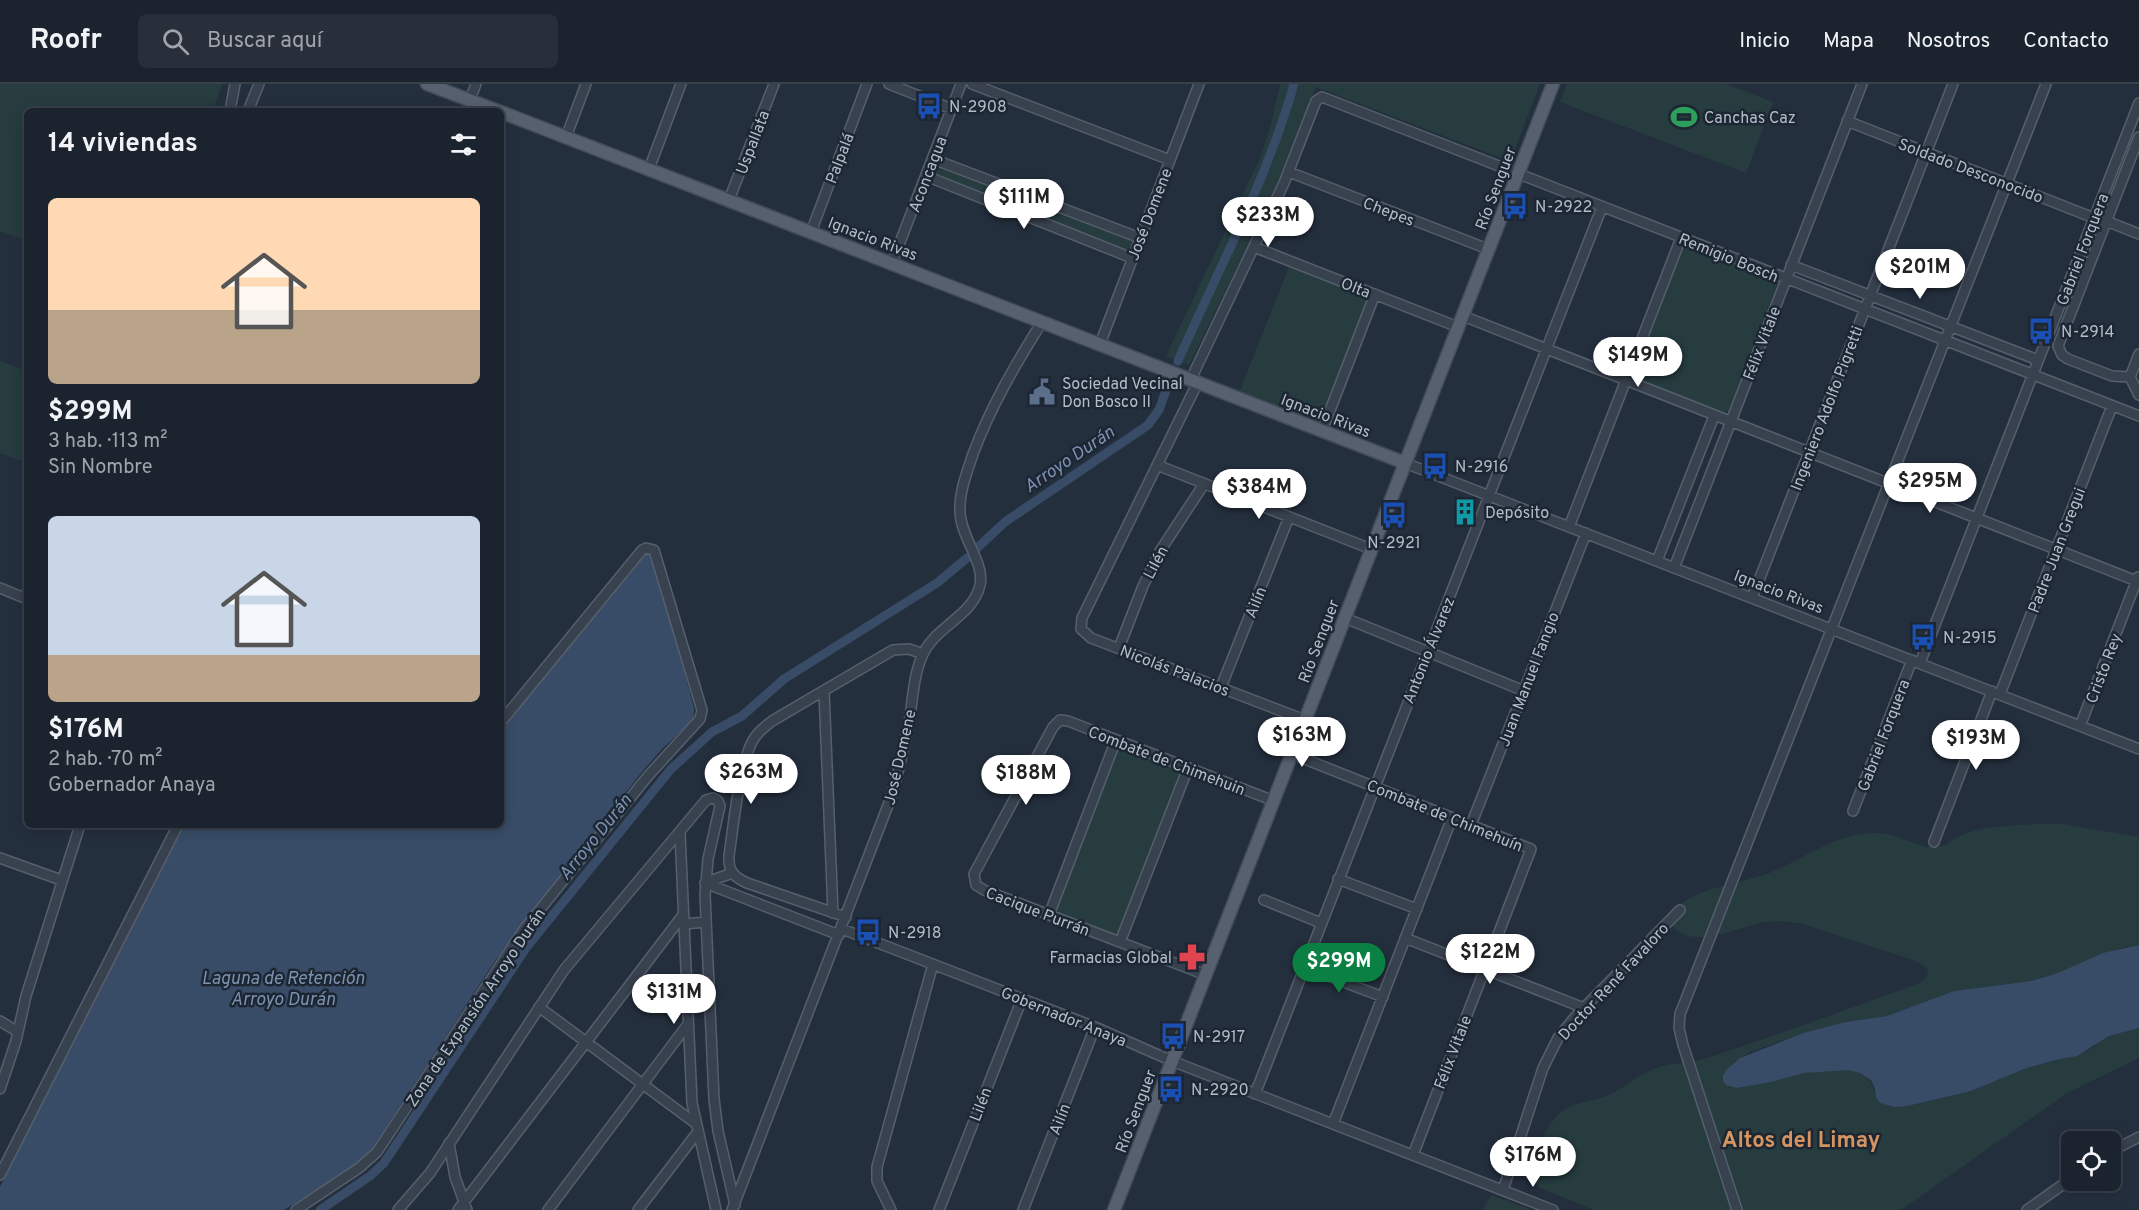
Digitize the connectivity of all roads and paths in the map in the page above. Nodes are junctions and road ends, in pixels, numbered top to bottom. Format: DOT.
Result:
graph roads {
  1 [pos="235,84"];
  2 [pos="259,84"];
  3 [pos="427,84"];
  4 [pos="476,84"];
  5 [pos="586,84"];
  6 [pos="681,84"];
  7 [pos="774,84"];
  8 [pos="867,84"];
  9 [pos="889,84"];
  10 [pos="961,84"];
  11 [pos="972,84"];
  12 [pos="1199,84"];
  13 [pos="1553,84"];
  14 [pos="1862,84"];
  15 [pos="1953,84"];
  16 [pos="2046,84"];
  17 [pos="470,100"];
  18 [pos="2139,103"];
  19 [pos="231,108"];
  20 [pos="249,108"];
  21 [pos="489,108"];
  22 [pos="952,108"];
  23 [pos="504,114"];
  24 [pos="1847,121"];
  25 [pos="566,137"];
  26 [pos="2139,137"];
  27 [pos="1926,152"];
  28 [pos="933,159"];
  29 [pos="1170,160"];
  30 [pos="649,169"];
  31 [pos="1289,172"];
  32 [pos="1518,174"];
  33 [pos="926,176"];
  34 [pos="2007,184"];
  35 [pos="729,200"];
  36 [pos="1602,207"];
  37 [pos="2094,218"];
  38 [pos="2106,221"];
  39 [pos="811,232"];
  40 [pos="2139,234"];
  41 [pos="1140,238"];
  42 [pos="1681,238"];
  43 [pos="1254,247"];
  44 [pos="1488,249"];
  45 [pos="1132,258"];
  46 [pos="892,263"];
  47 [pos="1791,265"];
  48 [pos="1786,280"];
  49 [pos="1375,294"];
  50 [pos="1870,295"];
  51 [pos="1864,310"];
  52 [pos="1460,321"];
  53 [pos="1042,322"];
  54 [pos="1951,326"];
  55 [pos="1945,341"];
  56 [pos="1100,344"];
  57 [pos="1546,349"];
  58 [pos="2139,354"];
  59 [pos="2038,360"];
  60 [pos="2032,375"];
  61 [pos="2130,377"];
  62 [pos="1194,381"];
  63 [pos="1626,381"];
  64 [pos="2139,395"];
  65 [pos="2112,406"];
  66 [pos="1714,416"];
  67 [pos="2139,416"];
  68 [pos="1731,421"];
  69 [pos="1322,431"];
  70 [pos="1809,452"];
  71 [pos="1405,463"];
  72 [pos="1157,465"];
  73 [pos="1204,483"];
  74 [pos="1890,483"];
  75 [pos="1489,496"];
  76 [pos="1289,517"];
  77 [pos="1977,518"];
  78 [pos="1569,527"];
  79 [pos="1586,533"];
  80 [pos="1371,549"];
  81 [pos="2057,549"];
  82 [pos="1657,561"];
  83 [pos="1674,568"];
  84 [pos="2138,580"];
  85 [pos="0,588"];
  86 [pos="24,598"];
  87 [pos="1752,598"];
  88 [pos="1345,618"];
  89 [pos="1832,629"];
  90 [pos="1119,648"];
  91 [pos="1427,652"];
  92 [pos="923,654"];
  93 [pos="1916,661"];
  94 [pos="1221,687"];
  95 [pos="824,691"];
  96 [pos="1524,691"];
  97 [pos="1996,693"];
  98 [pos="504,718"];
  99 [pos="1305,720"];
  100 [pos="2080,726"];
  101 [pos="1116,740"];
  102 [pos="2139,749"];
  103 [pos="1292,754"];
  104 [pos="1188,768"];
  105 [pos="1374,787"];
  106 [pos="1274,801"];
  107 [pos="1853,811"];
  108 [pos="1452,818"];
  109 [pos="1471,825"];
  110 [pos="79,828"];
  111 [pos="176,828"];
  112 [pos="680,833"];
  113 [pos="1934,842"];
  114 [pos="1531,849"];
  115 [pos="0,858"];
  116 [pos="732,873"];
  117 [pos="1338,879"];
  118 [pos="61,880"];
  119 [pos="974,882"];
  120 [pos="705,883"];
  121 [pos="1264,900"];
  122 [pos="1417,909"];
  123 [pos="1680,910"];
  124 [pos="832,913"];
  125 [pos="1049,915"];
  126 [pos="846,917"];
  127 [pos="684,919"];
  128 [pos="706,922"];
  129 [pos="1321,923"];
  130 [pos="841,932"];
  131 [pos="1405,938"];
  132 [pos="1120,942"];
  133 [pos="933,964"];
  134 [pos="1304,967"];
  135 [pos="1484,969"];
  136 [pos="1206,975"];
  137 [pos="1383,997"];
  138 [pos="1022,999"];
  139 [pos="539,1007"];
  140 [pos="1584,1008"];
  141 [pos="0,1021"];
  142 [pos="688,1024"];
  143 [pos="1095,1027"];
  144 [pos="18,1032"];
  145 [pos="586,1042"];
  146 [pos="1172,1061"];
  147 [pos="643,1084"];
  148 [pos="0,1089"];
  149 [pos="1255,1094"];
  150 [pos="1333,1124"];
  151 [pos="696,1128"];
  152 [pos="2139,1137"];
  153 [pos="449,1143"];
  154 [pos="2121,1146"];
  155 [pos="1413,1155"];
  156 [pos="0,1175"];
  157 [pos="2061,1186"];
  158 [pos="1503,1190"];
  159 [pos="463,1207"];
  160 [pos="735,1208"];
  161 [pos="297,1210"];
  162 [pos="398,1210"];
  163 [pos="548,1210"];
  164 [pos="638,1210"];
  165 [pos="716,1210"];
  166 [pos="891,1210"];
  167 [pos="939,1210"];
  168 [pos="1023,1210"];
  169 [pos="1114,1210"];
  170 [pos="1553,1210"];
  171 [pos="1737,1210"];
  172 [pos="2027,1210"];
  1 -- 19 [label="street"];
  2 -- 20 [label="street"];
  3 -- 17 [label="main road, Ignacio Rivas"];
  4 -- 17 [label="street"];
  5 -- 25 [label="street"];
  6 -- 30 [label="street"];
  7 -- 35 [label="street, Uspallata"];
  8 -- 39 [label="street, Palpalá"];
  9 -- 22 [label="street"];
  10 -- 22 [label="street, Aconcagua"];
  11 -- 29 [label="street"];
  12 -- 29 [label="street, José Domene"];
  13 -- 32 [label="main road, Río Senguer"];
  14 -- 24 [label="street, Félix Vitale"];
  15 -- 27 [label="street, Ingeniero Adolfo Pigretti"];
  16 -- 34 [label="street"];
  17 -- 21 [label="main road, Ignacio Rivas"];
  18 -- 37 [label="street, Gabriel Forquera"];
  22 -- 28 [label="street, Aconcagua"];
  23 -- 25 [label="main road, Ignacio Rivas"];
  24 -- 27 [label="street, Soldado Desconocido"];
  24 -- 47 [label="street, Félix Vitale"];
  25 -- 30 [label="main road, Ignacio Rivas"];
  26 -- 38 [label="street, Gabriel Forquera"];
  27 -- 34 [label="street, Soldado Desconocido"];
  27 -- 50 [label="street, Ingeniero Adolfo Pigretti"];
  28 -- 33 [label="street, Aconcagua"];
  28 -- 41 [label="street"];
  29 -- 41 [label="street, José Domene"];
  30 -- 35 [label="main road, Ignacio Rivas"];
  31 -- 32 [label="street, Remigio Bosch"];
  31 -- 43 [label="street"];
  31 -- 44 [label="street, Chepes"];
  32 -- 36 [label="street, Remigio Bosch"];
  32 -- 44 [label="main road, Río Senguer"];
  33 -- 45 [label="street"];
  33 -- 46 [label="street, Aconcagua"];
  34 -- 37 [label="street, Soldado Desconocido"];
  34 -- 54 [label="street"];
  35 -- 39 [label="main road, Ignacio Rivas"];
  36 -- 42 [label="street, Remigio Bosch"];
  36 -- 57 [label="street, Antonio Álvarez"];
  37 -- 59 [label="street, Gabriel Forquera"];
  38 -- 40 [label="street"];
  38 -- 61 [label="street, Gabriel Forquera"];
  39 -- 46 [label="main road, Ignacio Rivas"];
  41 -- 45 [label="street, José Domene"];
  42 -- 48 [label="street, Remigio Bosch"];
  42 -- 63 [label="street"];
  43 -- 49 [label="street, Olta"];
  43 -- 62 [label="street"];
  44 -- 52 [label="main road, Río Senguer"];
  45 -- 56 [label="street, José Domene"];
  46 -- 53 [label="main road, Ignacio Rivas"];
  47 -- 48 [label="street, Félix Vitale"];
  47 -- 50 [label="street, Remigio Bosch"];
  48 -- 51 [label="street, Remigio Bosch"];
  48 -- 68 [label="street, Félix Vitale"];
  49 -- 52 [label="street, Olta"];
  49 -- 69 [label="street"];
  50 -- 51 [label="street, Ingeniero Adolfo Pigretti"];
  50 -- 54 [label="street, Remigio Bosch"];
  51 -- 55 [label="street, Remigio Bosch"];
  51 -- 70 [label="street, Ingeniero Adolfo Pigretti"];
  52 -- 57 [label="street, Olta"];
  52 -- 71 [label="main road, Río Senguer"];
  53 -- 56 [label="main road, Ignacio Rivas"];
  53 -- 92 [label="street, José Domene"];
  54 -- 55 [label="street"];
  54 -- 59 [label="street, Remigio Bosch"];
  55 -- 60 [label="street, Remigio Bosch"];
  55 -- 74 [label="street"];
  56 -- 62 [label="main road, Ignacio Rivas"];
  57 -- 63 [label="street, Olta"];
  57 -- 75 [label="street, Antonio Álvarez"];
  58 -- 61 [label="street"];
  59 -- 60 [label="street, Gabriel Forquera"];
  60 -- 65 [label="street, Remigio Bosch"];
  60 -- 77 [label="street, Gabriel Forquera"];
  61 -- 64 [label="street"];
  62 -- 69 [label="main road, Ignacio Rivas"];
  62 -- 72 [label="street"];
  63 -- 66 [label="street, Olta"];
  63 -- 78 [label="street"];
  65 -- 67 [label="street, Remigio Bosch"];
  65 -- 81 [label="street, Padre Juan Gregui"];
  66 -- 68 [label="street, Olta"];
  66 -- 82 [label="street"];
  68 -- 70 [label="street, Olta"];
  68 -- 83 [label="street, Félix Vitale"];
  69 -- 71 [label="main road, Ignacio Rivas"];
  70 -- 74 [label="street, Olta"];
  70 -- 87 [label="street, Ingeniero Adolfo Pigretti"];
  71 -- 75 [label="street, Ignacio Rivas"];
  71 -- 80 [label="main road, Río Senguer"];
  72 -- 73 [label="street"];
  72 -- 90 [label="street, Nicolás Palacios"];
  73 -- 76 [label="street"];
  73 -- 90 [label="street, Lilén"];
  74 -- 77 [label="street, Olta"];
  74 -- 89 [label="street"];
  75 -- 78 [label="street, Ignacio Rivas"];
  75 -- 91 [label="street, Antonio Álvarez"];
  76 -- 80 [label="street"];
  76 -- 94 [label="street, Ailín"];
  77 -- 81 [label="street, Olta"];
  77 -- 93 [label="street, Gabriel Forquera"];
  78 -- 79 [label="street, Ignacio Rivas"];
  79 -- 82 [label="street, Ignacio Rivas"];
  79 -- 96 [label="street, Juan Manuel Fangio"];
  80 -- 88 [label="main road, Río Senguer"];
  81 -- 84 [label="street, Olta"];
  81 -- 97 [label="street, Padre Juan Gregui"];
  82 -- 83 [label="street, Ignacio Rivas"];
  83 -- 87 [label="street, Ignacio Rivas"];
  84 -- 100 [label="street, Cristo Rey"];
  85 -- 86 [label="street"];
  87 -- 89 [label="street, Ignacio Rivas"];
  88 -- 91 [label="street"];
  88 -- 99 [label="main road, Río Senguer"];
  89 -- 93 [label="street, Ignacio Rivas"];
  89 -- 171 [label="street"];
  90 -- 94 [label="street, Nicolás Palacios"];
  91 -- 96 [label="street"];
  91 -- 105 [label="street, Antonio Álvarez"];
  92 -- 95 [label="street"];
  92 -- 126 [label="street, José Domene"];
  93 -- 97 [label="street, Ignacio Rivas"];
  93 -- 107 [label="street, Gabriel Forquera"];
  94 -- 99 [label="street, Nicolás Palacios"];
  95 -- 116 [label="street"];
  95 -- 124 [label="street"];
  96 -- 109 [label="street, Juan Manuel Fangio"];
  97 -- 100 [label="street, Ignacio Rivas"];
  97 -- 113 [label="street, Padre Juan Gregui"];
  98 -- 161 [label="street, Zona de Expansión Arroyo Durán"];
  99 -- 103 [label="main road, Río Senguer"];
  100 -- 102 [label="street, Ignacio Rivas"];
  101 -- 104 [label="street, Combate de Chimehuin"];
  101 -- 119 [label="street, Combate de Chimehuin"];
  101 -- 125 [label="street"];
  103 -- 105 [label="street, Combate de Chimehuín"];
  103 -- 106 [label="main road, Río Senguer"];
  104 -- 106 [label="street, Combate de Chimehuin"];
  104 -- 132 [label="street"];
  105 -- 108 [label="street, Combate de Chimehuín"];
  105 -- 117 [label="street, Antonio Álvarez"];
  106 -- 136 [label="main road, Río Senguer"];
  108 -- 109 [label="street, Combate de Chimehuín"];
  108 -- 122 [label="street"];
  109 -- 114 [label="street, Combate de Chimehuín"];
  110 -- 118 [label="street"];
  111 -- 156 [label="street"];
  112 -- 120 [label="street"];
  112 -- 127 [label="street"];
  112 -- 139 [label="street"];
  114 -- 135 [label="street, Félix Vitale"];
  115 -- 118 [label="street"];
  116 -- 120 [label="street"];
  116 -- 124 [label="street"];
  117 -- 122 [label="street"];
  117 -- 129 [label="street, Antonio Álvarez"];
  118 -- 144 [label="street"];
  119 -- 125 [label="street, Cacique Purrán"];
  120 -- 128 [label="street"];
  120 -- 130 [label="street, Gobernador Anaya"];
  121 -- 129 [label="street"];
  122 -- 131 [label="street"];
  123 -- 140 [label="street, Doctor René Favaloro"];
  124 -- 126 [label="street"];
  125 -- 132 [label="street, Cacique Purrán"];
  126 -- 130 [label="street, José Domene"];
  127 -- 128 [label="street"];
  127 -- 142 [label="street"];
  127 -- 145 [label="street"];
  128 -- 160 [label="street"];
  129 -- 134 [label="street, Antonio Álvarez"];
  130 -- 133 [label="street, Gobernador Anaya"];
  130 -- 160 [label="street, José Domene"];
  131 -- 135 [label="street"];
  131 -- 137 [label="street"];
  132 -- 136 [label="street, Cacique Purrán"];
  133 -- 138 [label="street, Gobernador Anaya"];
  133 -- 166 [label="street"];
  134 -- 137 [label="street"];
  134 -- 149 [label="street, Antonio Álvarez"];
  135 -- 140 [label="street"];
  135 -- 155 [label="street, Félix Vitale"];
  136 -- 146 [label="main road, Río Senguer"];
  137 -- 150 [label="street"];
  138 -- 143 [label="street, Gobernador Anaya"];
  138 -- 167 [label="street, Lilén"];
  139 -- 145 [label="street"];
  139 -- 153 [label="street"];
  140 -- 158 [label="street, Doctor René Favaloro"];
  141 -- 144 [label="street"];
  142 -- 147 [label="street"];
  142 -- 151 [label="street"];
  143 -- 146 [label="street, Gobernador Anaya"];
  143 -- 168 [label="street, Ailín"];
  144 -- 148 [label="street"];
  145 -- 147 [label="street"];
  145 -- 159 [label="street"];
  146 -- 149 [label="street, Gobernador Anaya"];
  146 -- 169 [label="main road, Río Senguer"];
  147 -- 151 [label="street"];
  147 -- 163 [label="street"];
  149 -- 150 [label="street, Gobernador Anaya"];
  150 -- 155 [label="street, Gobernador Anaya"];
  151 -- 164 [label="street"];
  151 -- 165 [label="street"];
  152 -- 154 [label="street"];
  153 -- 159 [label="street"];
  153 -- 162 [label="street"];
  155 -- 158 [label="street, Gobernador Anaya"];
  157 -- 172 [label="street"];
  158 -- 170 [label="street, Gobernador Anaya"];
}
